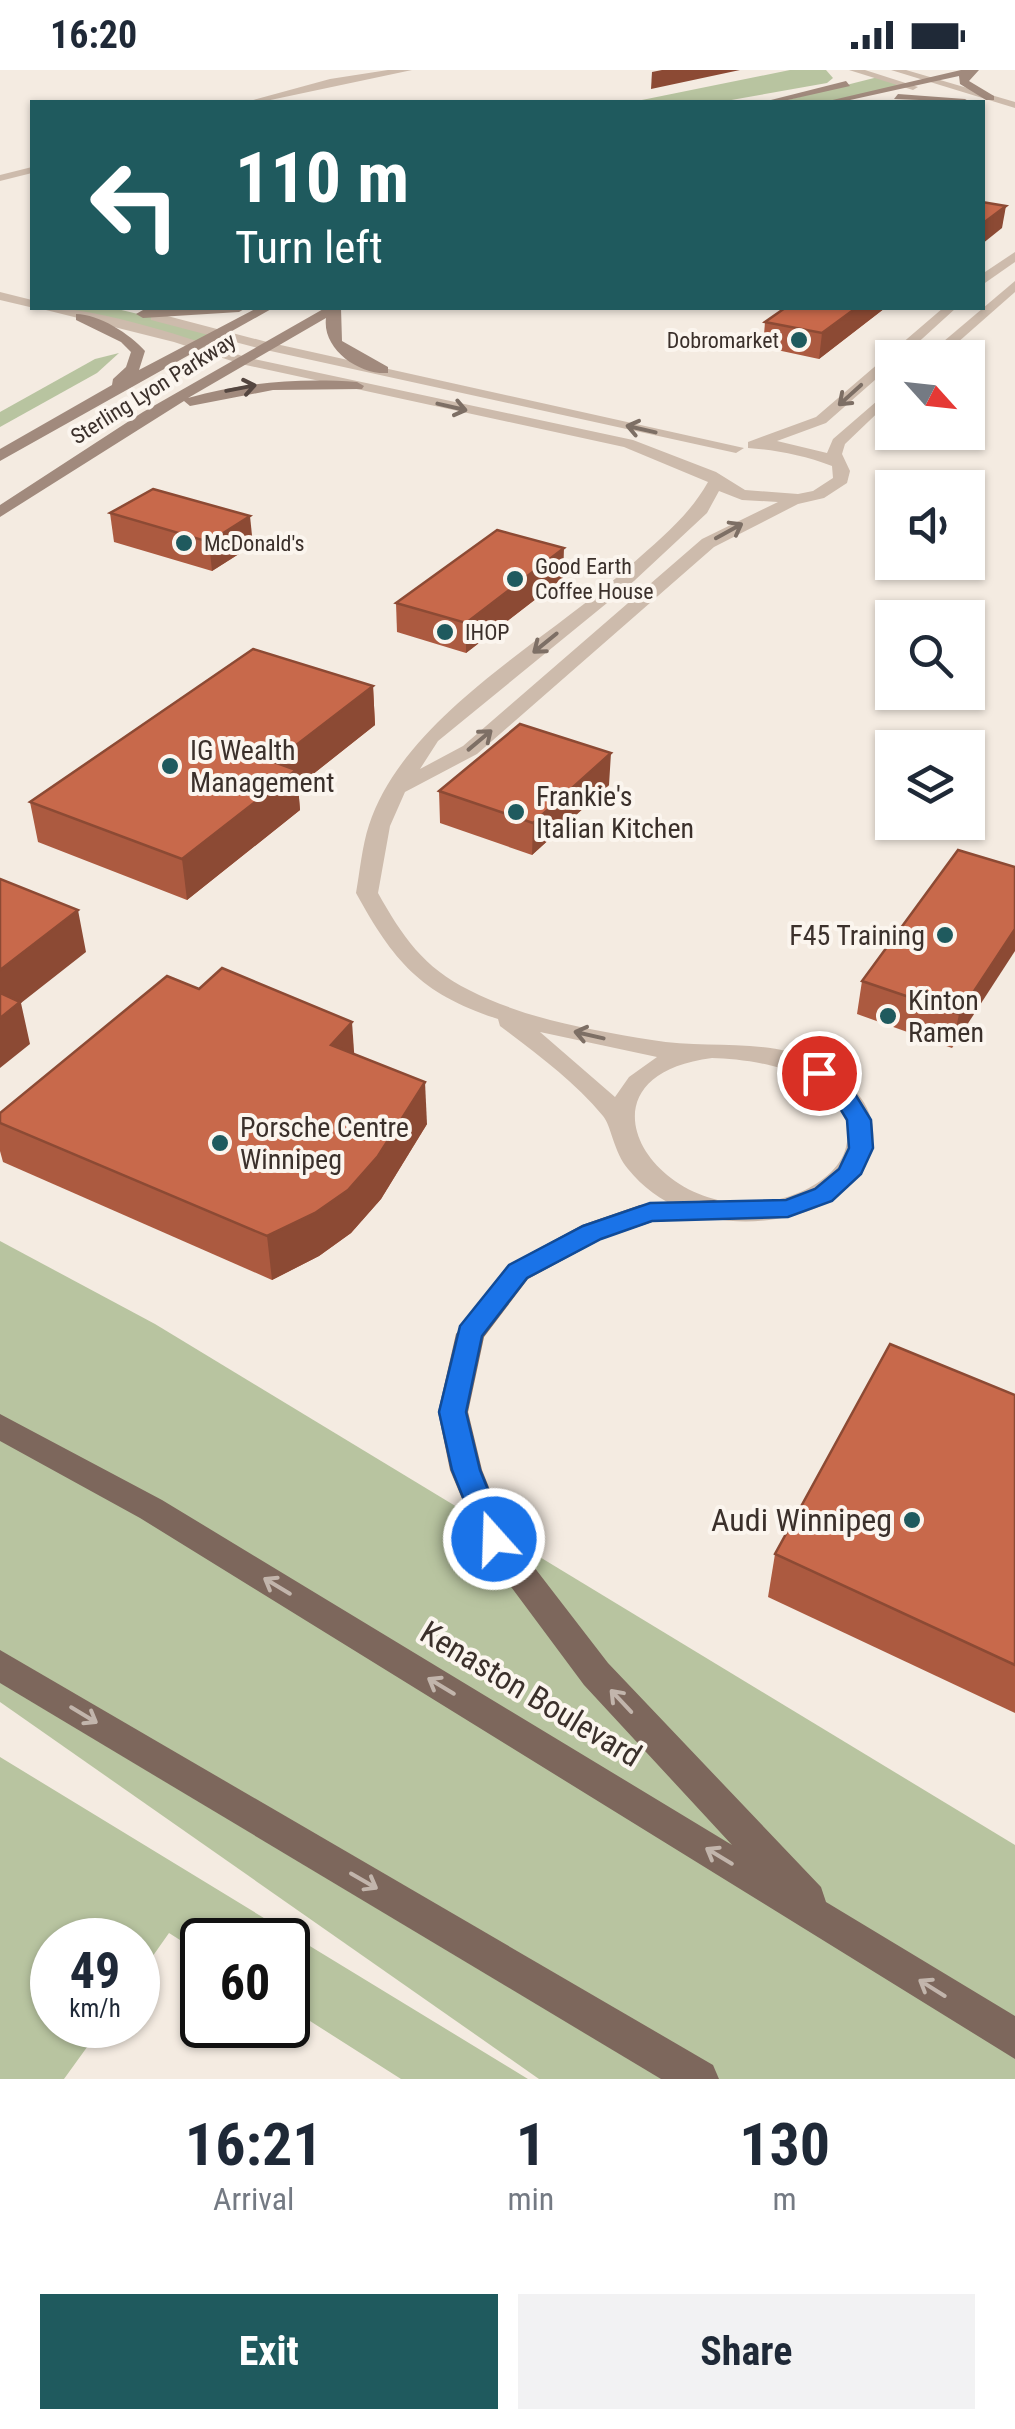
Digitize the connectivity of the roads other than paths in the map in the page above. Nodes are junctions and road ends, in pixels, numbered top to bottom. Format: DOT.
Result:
graph roads {
  1 [pos="373,70"];
  2 [pos="407,70"];
  3 [pos="845,70"];
  4 [pos="854,70"];
  5 [pos="977,70"];
  6 [pos="902,71"];
  7 [pos="878,77"];
  8 [pos="927,81"];
  9 [pos="846,84"];
  10 [pos="906,85"];
  11 [pos="240,100"];
  12 [pos="259,100"];
  13 [pos="777,100"];
  14 [pos="838,100"];
  15 [pos="864,100"];
  16 [pos="946,100"];
  17 [pos="959,100"];
  18 [pos="978,100"];
  19 [pos="983,100"];
  20 [pos="986,103"];
  21 [pos="1015,105"];
  22 [pos="1015,116"];
  23 [pos="30,174"];
  24 [pos="0,182"];
  25 [pos="1015,256"];
  26 [pos="985,279"];
  27 [pos="0,282"];
  28 [pos="1015,285"];
  29 [pos="30,290"];
  30 [pos="0,296"];
  31 [pos="30,304"];
  32 [pos="52,310"];
  33 [pos="123,310"];
  34 [pos="207,310"];
  35 [pos="262,310"];
  36 [pos="330,310"];
  37 [pos="333,310"];
  38 [pos="948,310"];
  39 [pos="144,314"];
  40 [pos="82,317"];
  41 [pos="218,332"];
  42 [pos="952,340"];
  43 [pos="193,346"];
  44 [pos="266,346"];
  45 [pos="241,360"];
  46 [pos="383,370"];
  47 [pos="357,386"];
  48 [pos="102,396"];
  49 [pos="875,408"];
  50 [pos="148,416"];
  51 [pos="744,447"];
  52 [pos="0,456"];
  53 [pos="835,462"];
  54 [pos="714,478"];
  55 [pos="798,499"];
  56 [pos="0,512"];
  57 [pos="396,789"];
  58 [pos="497,1012"];
  59 [pos="682,1052"];
  60 [pos="620,1117"];
  61 [pos="714,1210"];
  62 [pos="0,1426"];
  63 [pos="0,1666"];
  64 [pos="832,1925"];
  65 [pos="1015,2039"];
  66 [pos="639,2043"];
  67 [pos="686,2079"];
  68 [pos="700,2079"];
  1 -- 11 [label="street"];
  2 -- 12 [label="street"];
  3 -- 9 [label="main road"];
  4 -- 7 [label="street"];
  5 -- 8 [label="main road"];
  5 -- 19 [label="main road"];
  6 -- 7 [label="main road"];
  6 -- 8 [label="street"];
  7 -- 9 [label="main road"];
  7 -- 10 [label="street"];
  8 -- 10 [label="main road"];
  8 -- 18 [label="street"];
  9 -- 13 [label="main road"];
  10 -- 14 [label="main road"];
  10 -- 17 [label="street"];
  15 -- 16 [label="main road"];
  20 -- 21 [label="street"];
  20 -- 22 [label="street"];
  23 -- 24 [label="street"];
  25 -- 26 [label="street"];
  27 -- 29 [label="street"];
  28 -- 42 [label="street"];
  30 -- 31 [label="street"];
  32 -- 40 [label="street"];
  33 -- 39 [label="street"];
  34 -- 39 [label="main road"];
  35 -- 41 [label="main road, Sterling Lyon Parkway"];
  36 -- 44 [label="main road, Sterling Lyon Parkway"];
  37 -- 46 [label="main road"];
  38 -- 51 [label="street, one-way"];
  39 -- 41 [label="street"];
  40 -- 43 [label="street"];
  40 -- 48 [label="main road"];
  41 -- 43 [label="main road, Sterling Lyon Parkway"];
  41 -- 44 [label="street"];
  43 -- 45 [label="street"];
  43 -- 48 [label="main road, Sterling Lyon Parkway"];
  44 -- 45 [label="main road, Sterling Lyon Parkway"];
  44 -- 46 [label="street"];
  45 -- 47 [label="street"];
  45 -- 50 [label="main road, Sterling Lyon Parkway"];
  51 -- 46 [label="street, one-way"];
  50 -- 47 [label="main road, one-way"];
  47 -- 54 [label="street, one-way"];
  48 -- 52 [label="main road, Sterling Lyon Parkway"];
  49 -- 53 [label="street"];
  50 -- 56 [label="main road, Sterling Lyon Parkway"];
  51 -- 53 [label="street"];
  51 -- 54 [label="street"];
  53 -- 55 [label="street"];
  54 -- 55 [label="street"];
  54 -- 57 [label="street, one-way"];
  57 -- 55 [label="street, one-way"];
  57 -- 58 [label="street"];
  59 -- 58 [label="street, one-way"];
  58 -- 60 [label="street"];
  59 -- 60 [label="street"];
  59 -- 61 [label="street"];
  60 -- 61 [label="street"];
  64 -- 61 [label="main road, one-way"];
  64 -- 62 [label="main road, Kenaston Boulevard, one-way"];
  63 -- 66 [label="main road, one-way"];
  65 -- 64 [label="main road, Kenaston Boulevard, one-way"];
  66 -- 67 [label="main road"];
  66 -- 68 [label="main road"];
}
